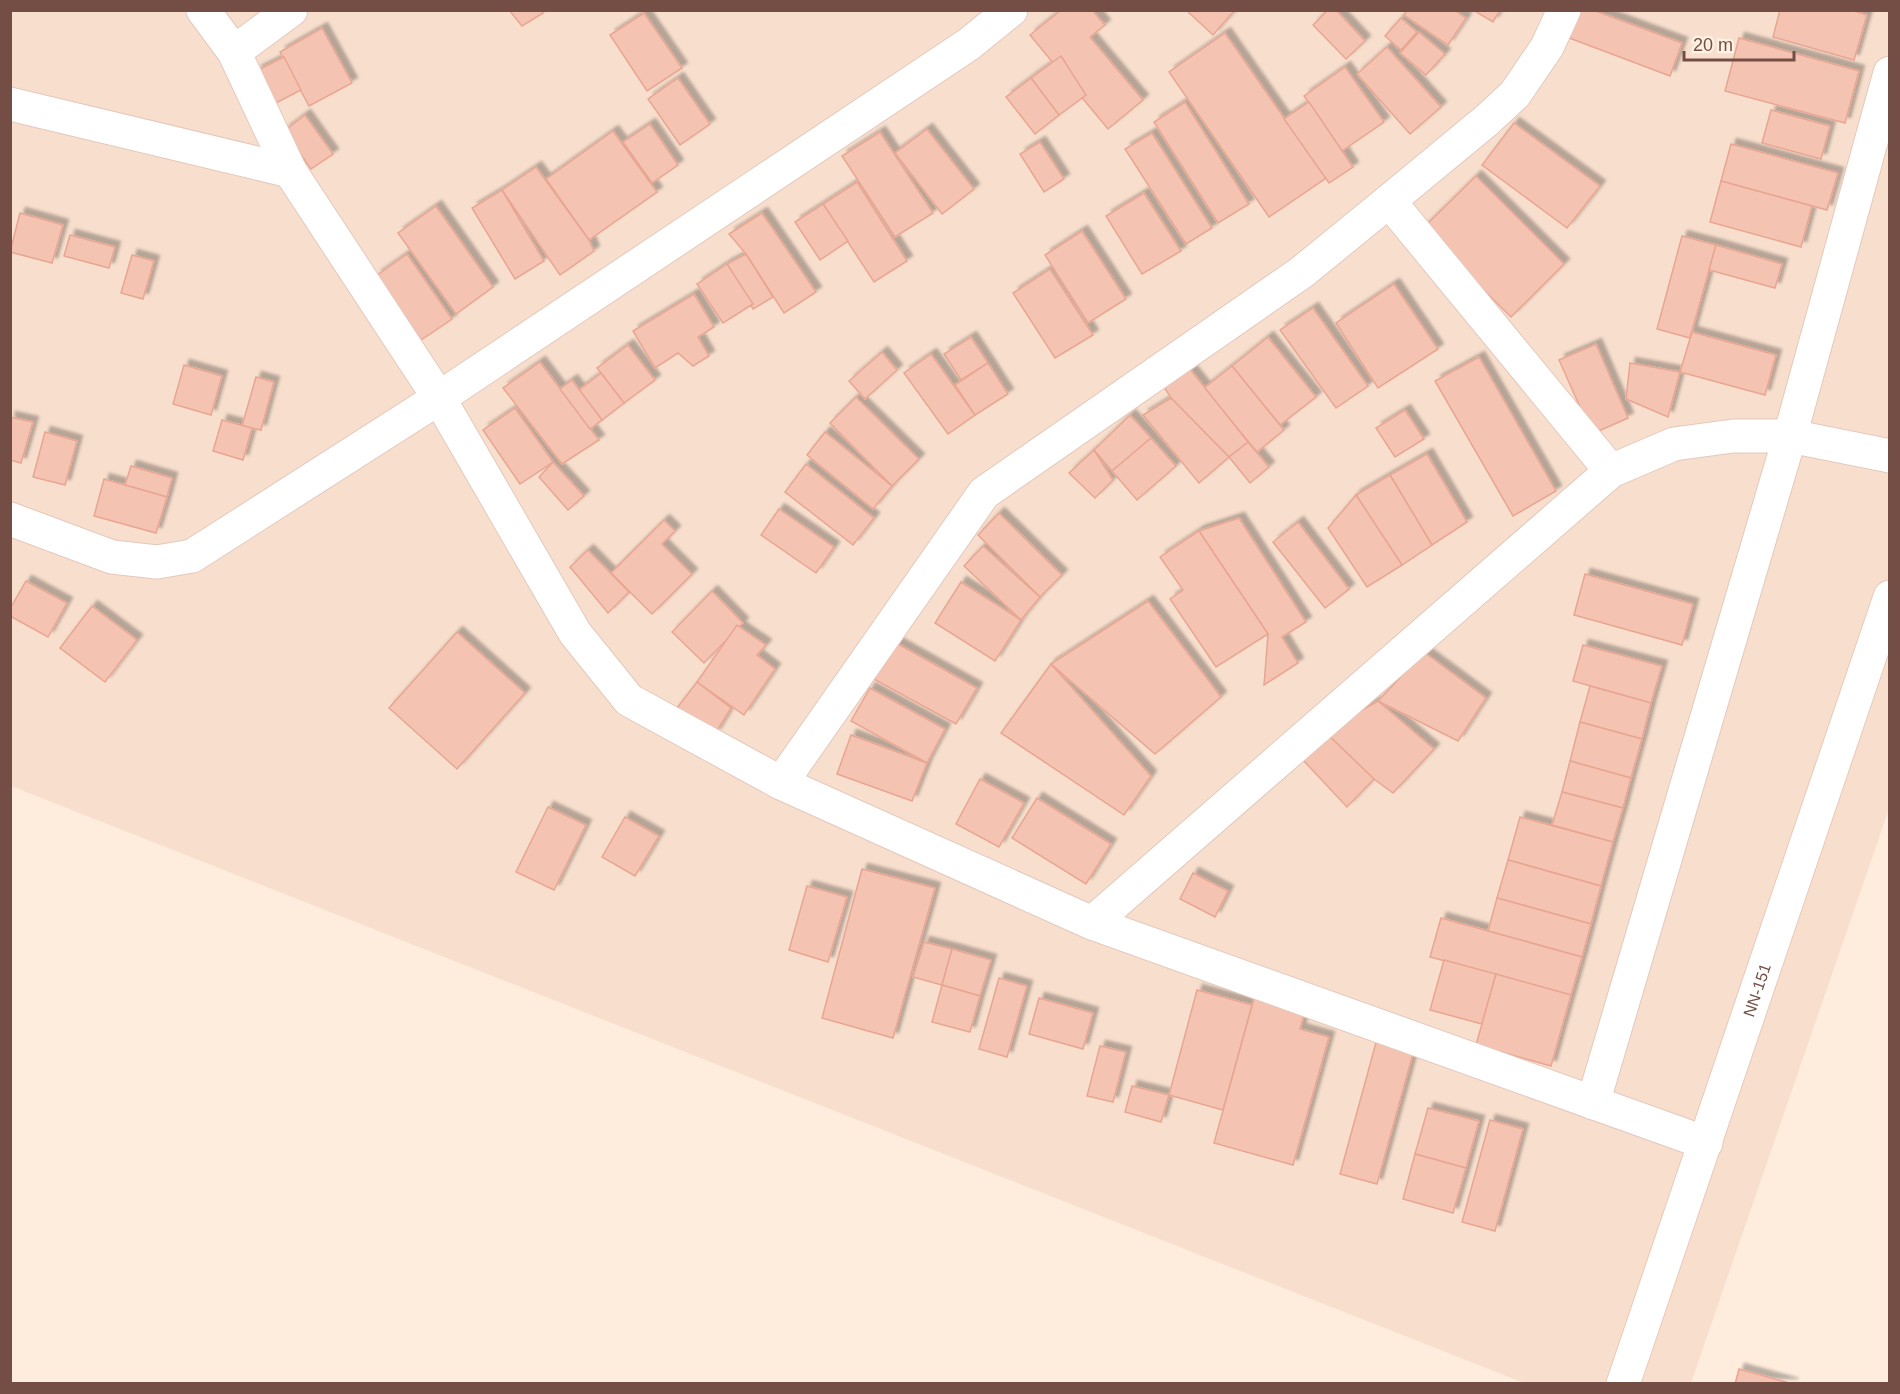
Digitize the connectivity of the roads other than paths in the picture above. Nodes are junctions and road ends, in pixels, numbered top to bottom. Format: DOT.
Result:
graph roads {
  1 [pos="203,10"];
  2 [pos="291,10"];
  3 [pos="1011,10"];
  4 [pos="1564,10"];
  5 [pos="234,52"];
  6 [pos="1890,73"];
  7 [pos="10,104"];
  8 [pos="290,171"];
  9 [pos="1389,201"];
  10 [pos="440,398"];
  11 [pos="1790,436"];
  12 [pos="1890,456"];
  13 [pos="1611,471"];
  14 [pos="10,519"];
  15 [pos="1890,597"];
  16 [pos="781,783"];
  17 [pos="1092,923"];
  18 [pos="1593,1102"];
  19 [pos="1706,1143"];
  20 [pos="1623,1383"];
  1 -- 5 [label="street"];
  2 -- 5 [label="street"];
  3 -- 10 [label="street"];
  4 -- 9 [label="street"];
  5 -- 8 [label="street"];
  6 -- 11 [label="street"];
  7 -- 8 [label="street"];
  8 -- 10 [label="street"];
  9 -- 13 [label="street"];
  9 -- 16 [label="street"];
  10 -- 14 [label="street"];
  10 -- 16 [label="street"];
  11 -- 12 [label="street"];
  11 -- 13 [label="street"];
  11 -- 18 [label="street"];
  13 -- 17 [label="street"];
  15 -- 19 [label="street, NN-151 / NN-151"];
  16 -- 17 [label="street"];
  17 -- 18 [label="street"];
  18 -- 19 [label="street"];
  19 -- 20 [label="street, NN-151 / NN-151"];
}
